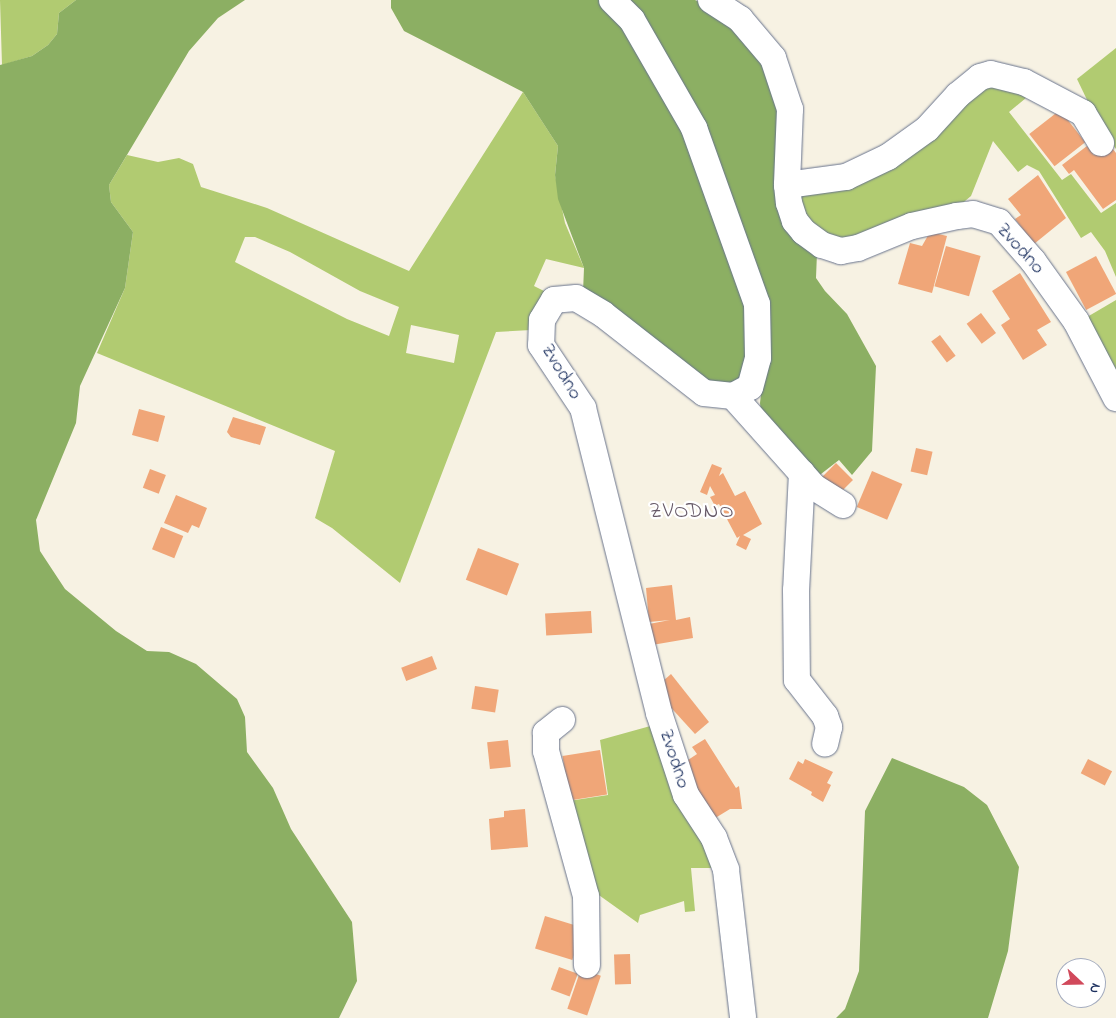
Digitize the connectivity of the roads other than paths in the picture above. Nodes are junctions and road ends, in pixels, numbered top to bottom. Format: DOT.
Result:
graph roads {
  1 [pos="612,0"];
  2 [pos="711,0"];
  3 [pos="1102,143"];
  4 [pos="787,185"];
  5 [pos="733,396"];
  6 [pos="1116,398"];
  7 [pos="802,473"];
  8 [pos="843,505"];
  9 [pos="562,720"];
  10 [pos="825,744"];
  11 [pos="588,965"];
  12 [pos="743,1018"];
  1 -- 5 [label="street"];
  2 -- 4 [label="street, Zvodno"];
  3 -- 4 [label="street"];
  4 -- 6 [label="street, Zvodno"];
  5 -- 7 [label="street"];
  5 -- 12 [label="street, Zvodno"];
  7 -- 8 [label="street"];
  7 -- 10 [label="street"];
  9 -- 11 [label="street"];
}
